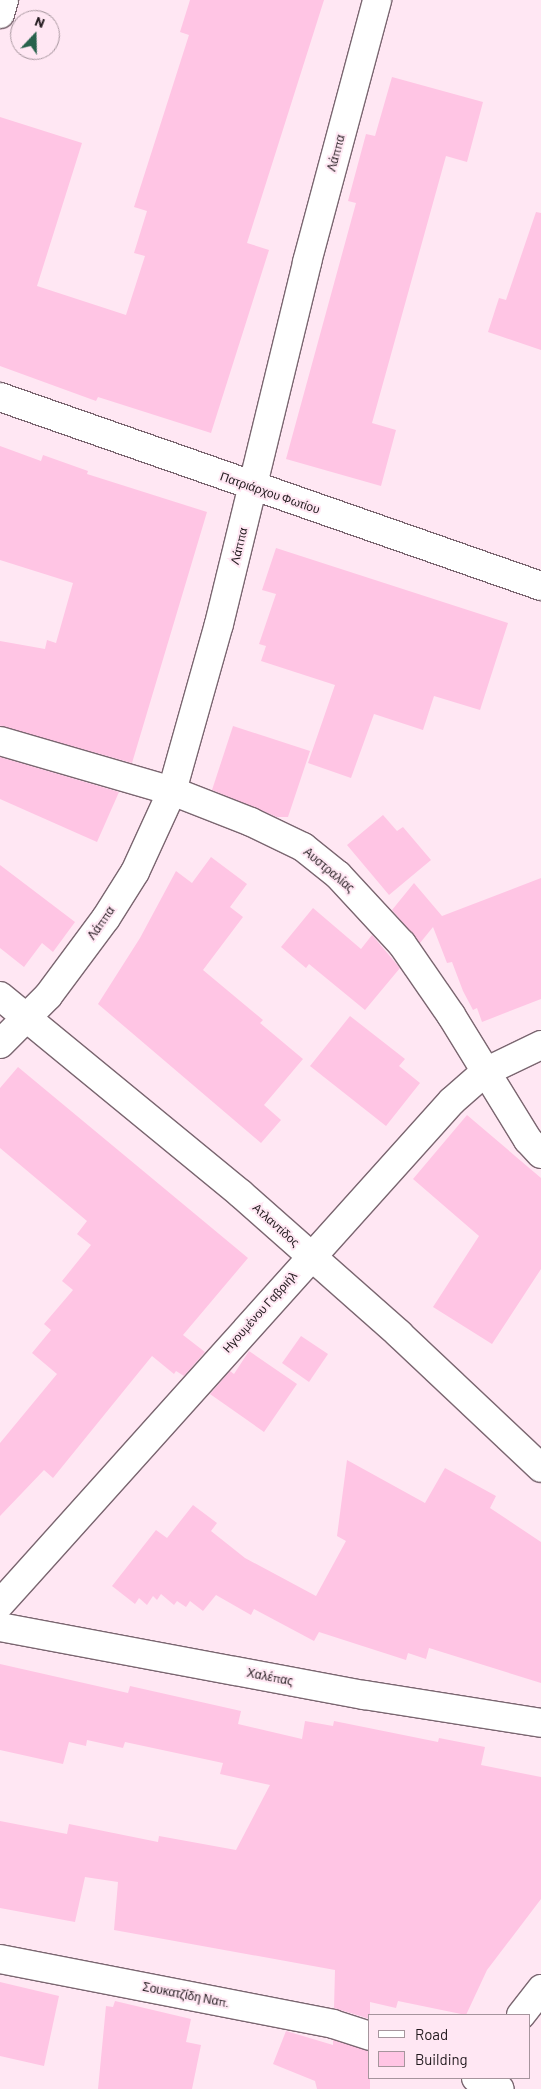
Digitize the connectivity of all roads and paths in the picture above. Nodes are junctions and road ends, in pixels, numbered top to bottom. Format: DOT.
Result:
graph roads {
  1 [pos="4,0"];
  2 [pos="377,0"];
  3 [pos="0,14"];
  4 [pos="0,398"];
  5 [pos="253,488"];
  6 [pos="541,586"];
  7 [pos="0,741"];
  8 [pos="172,791"];
  9 [pos="0,996"];
  10 [pos="27,1018"];
  11 [pos="0,1044"];
  12 [pos="541,1045"];
  13 [pos="485,1072"];
  14 [pos="541,1154"];
  15 [pos="310,1255"];
  16 [pos="541,1468"];
  17 [pos="0,1604"];
  18 [pos="0,1627"];
  19 [pos="541,1723"];
  20 [pos="0,1959"];
  21 [pos="541,1990"];
  22 [pos="522,2014"];
  23 [pos="368,2035"];
  24 [pos="471,2079"];
  25 [pos="478,2079"];
  26 [pos="463,2089"];
  27 [pos="500,2089"];
  1 -- 3 [label="street"];
  2 -- 5 [label="street, Λάππα"];
  4 -- 5 [label="street, Πατριάρχου Φωτίου"];
  5 -- 6 [label="street, Πατριάρχου Φωτίου"];
  5 -- 8 [label="street, Λάππα"];
  7 -- 8 [label="street, Αυστραλίας"];
  8 -- 10 [label="street, Λάππα"];
  8 -- 13 [label="street, Αυστραλίας"];
  9 -- 10 [label="street, Ατλαντίδος"];
  10 -- 11 [label="street, Λάππα"];
  10 -- 15 [label="street, Ατλαντίδος"];
  12 -- 13 [label="street, Ηγουμένου Γαβριήλ"];
  13 -- 14 [label="street, Αυστραλίας"];
  13 -- 15 [label="street, Ηγουμένου Γαβριήλ"];
  15 -- 16 [label="street, Ατλαντίδος"];
  15 -- 17 [label="street, Ηγουμένου Γαβριήλ"];
  18 -- 19 [label="street, Χαλέπας"];
  20 -- 23 [label="street, Σουκατζίδη Ναπ."];
  21 -- 22 [label="street"];
  24 -- 26 [label="street"];
  25 -- 27 [label="street"];
}
